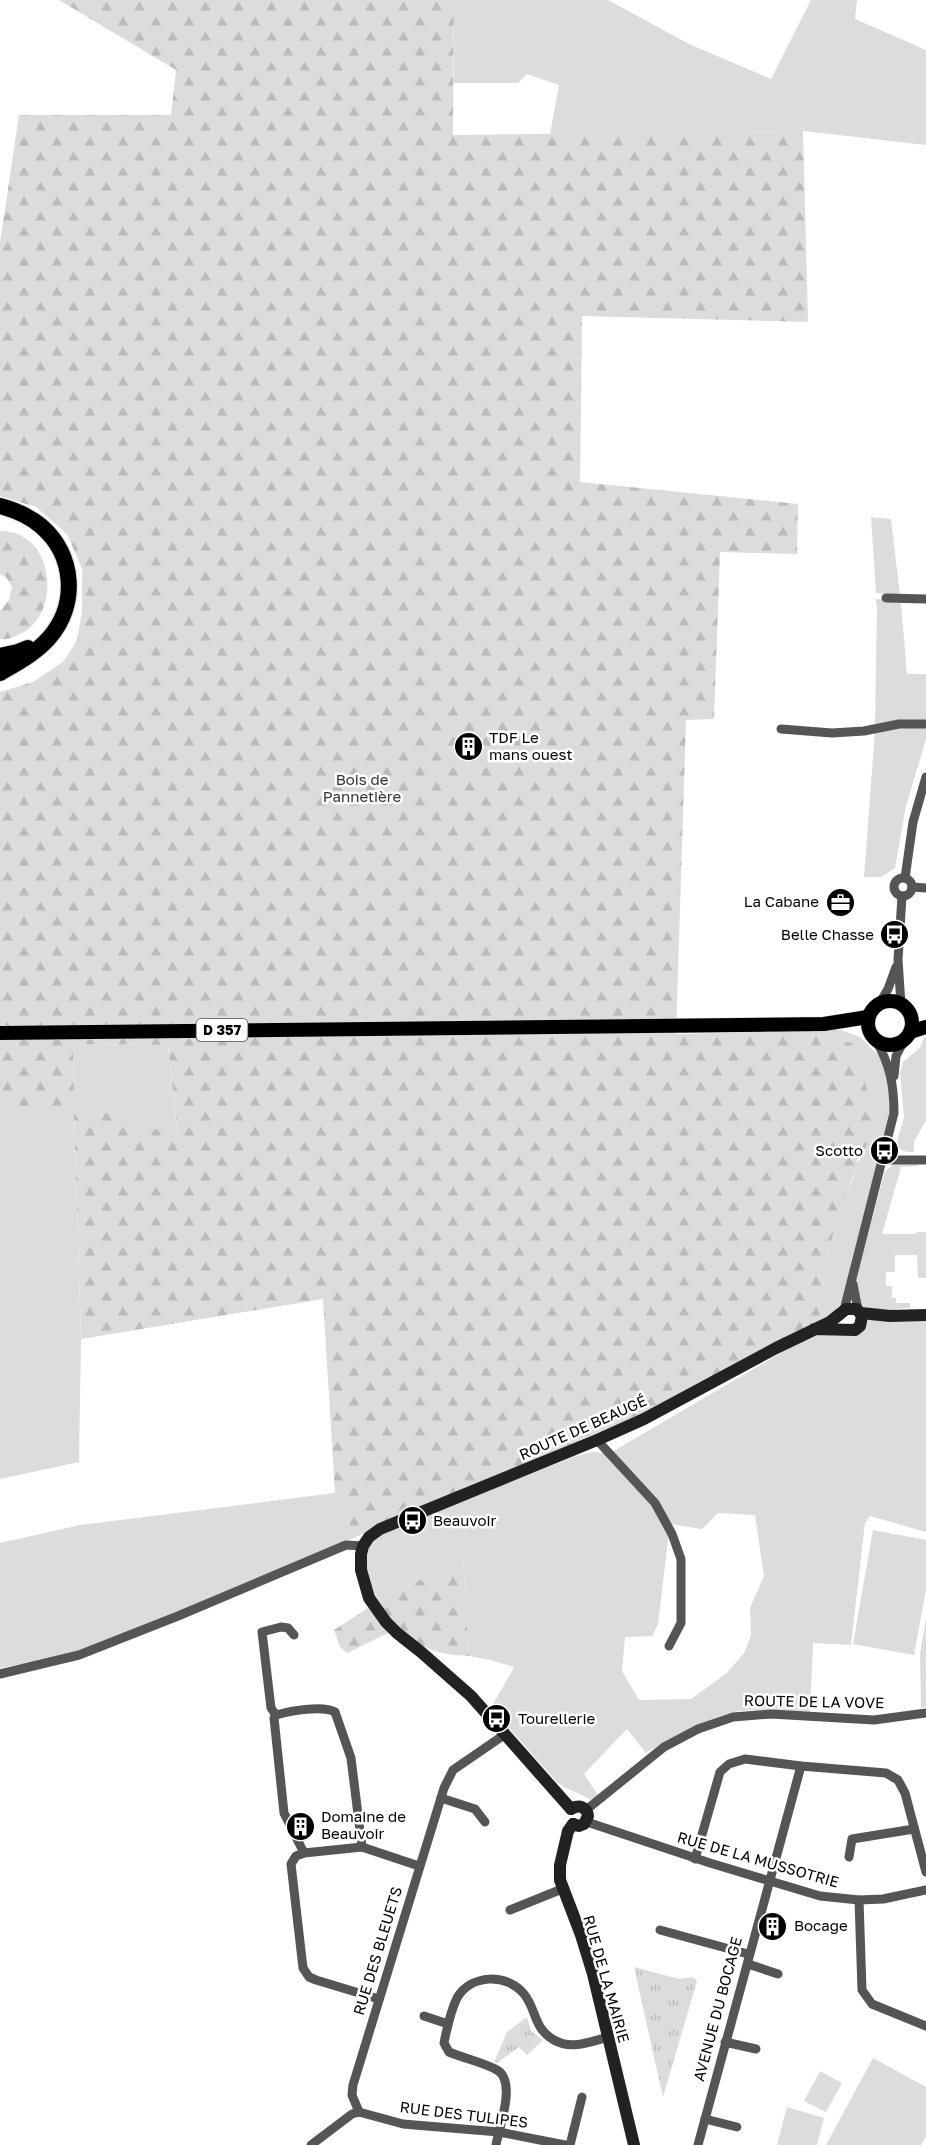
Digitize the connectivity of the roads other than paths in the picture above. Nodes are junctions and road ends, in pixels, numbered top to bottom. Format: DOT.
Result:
graph roads {
  1 [pos="0,506"];
  2 [pos="0,511"];
  3 [pos="886,598"];
  4 [pos="926,599"];
  5 [pos="0,656"];
  6 [pos="0,673"];
  7 [pos="926,724"];
  8 [pos="781,729"];
  9 [pos="926,777"];
  10 [pos="905,878"];
  11 [pos="912,887"];
  12 [pos="926,888"];
  13 [pos="902,896"];
  14 [pos="898,960"];
  15 [pos="879,1004"];
  16 [pos="906,1009"];
  17 [pos="868,1017"];
  18 [pos="926,1018"];
  19 [pos="824,1024"];
  20 [pos="926,1027"];
  21 [pos="0,1033"];
  22 [pos="907,1036"];
  23 [pos="873,1037"];
  24 [pos="893,1082"];
  25 [pos="883,1160"];
  26 [pos="926,1160"];
  27 [pos="852,1276"];
  28 [pos="843,1312"];
  29 [pos="926,1315"];
  30 [pos="860,1316"];
  31 [pos="845,1328"];
  32 [pos="814,1329"];
  33 [pos="597,1440"];
  34 [pos="363,1546"];
  35 [pos="294,1635"];
  36 [pos="669,1646"];
  37 [pos="0,1674"];
  38 [pos="926,1713"];
  39 [pos="276,1715"];
  40 [pos="504,1735"];
  41 [pos="801,1766"];
  42 [pos="441,1798"];
  43 [pos="571,1809"];
  44 [pos="586,1816"];
  45 [pos="485,1822"];
  46 [pos="573,1824"];
  47 [pos="914,1829"];
  48 [pos="362,1847"];
  49 [pos="304,1853"];
  50 [pos="849,1857"];
  51 [pos="695,1859"];
  52 [pos="419,1866"];
  53 [pos="926,1872"];
  54 [pos="769,1881"];
  55 [pos="562,1889"];
  56 [pos="926,1890"];
  57 [pos="859,1900"];
  58 [pos="510,1910"];
  59 [pos="660,1930"];
  60 [pos="748,1954"];
  61 [pos="748,1964"];
  62 [pos="778,1974"];
  63 [pos="379,1999"];
  64 [pos="423,2016"];
  65 [pos="448,2024"];
  66 [pos="926,2026"];
  67 [pos="608,2037"];
  68 [pos="725,2042"];
  69 [pos="756,2049"];
  70 [pos="582,2097"];
  71 [pos="359,2112"];
  72 [pos="705,2119"];
  73 [pos="737,2127"];
  74 [pos="499,2132"];
  75 [pos="311,2145"];
  76 [pos="496,2145"];
  77 [pos="567,2145"];
  78 [pos="633,2145"];
  79 [pos="698,2145"];
  1 -- 6 [label="highway"];
  2 -- 5 [label="highway"];
  3 -- 4 [label="street"];
  7 -- 8 [label="street"];
  9 -- 10 [label="street"];
  10 -- 11 [label="street"];
  10 -- 13 [label="street"];
  11 -- 12 [label="street"];
  11 -- 13 [label="street"];
  13 -- 14 [label="street"];
  14 -- 15 [label="street"];
  14 -- 16 [label="street"];
  15 -- 16 [label="main road"];
  15 -- 17 [label="main road"];
  16 -- 18 [label="main road"];
  16 -- 22 [label="main road"];
  17 -- 19 [label="main road, D 357"];
  17 -- 23 [label="main road"];
  19 -- 21 [label="main road, D 357"];
  19 -- 23 [label="main road, D 357"];
  20 -- 22 [label="main road"];
  22 -- 23 [label="main road"];
  22 -- 24 [label="street"];
  23 -- 24 [label="street"];
  24 -- 25 [label="street"];
  25 -- 26 [label="street"];
  25 -- 27 [label="street"];
  27 -- 28 [label="street"];
  27 -- 30 [label="street"];
  28 -- 30 [label="street"];
  28 -- 31 [label="street"];
  28 -- 32 [label="street, ROUTE DE BEAUGÉ"];
  29 -- 30 [label="street"];
  30 -- 31 [label="street"];
  31 -- 32 [label="street, ROUTE DE BEAUGÉ"];
  32 -- 33 [label="street, ROUTE DE BEAUGÉ"];
  33 -- 34 [label="street, ROUTE DE BEAUGÉ"];
  33 -- 36 [label="street"];
  34 -- 37 [label="street"];
  34 -- 40 [label="street"];
  35 -- 39 [label="street"];
  38 -- 44 [label="street, ROUTE DE LA VOVE"];
  39 -- 48 [label="street"];
  39 -- 49 [label="street"];
  40 -- 42 [label="street, RUE DES BLEUETS"];
  40 -- 43 [label="street"];
  41 -- 47 [label="street"];
  41 -- 51 [label="street"];
  41 -- 54 [label="street, AVENUE DU BOCAGE"];
  42 -- 45 [label="street"];
  42 -- 52 [label="street, RUE DES BLEUETS"];
  43 -- 44 [label="street"];
  43 -- 46 [label="street"];
  44 -- 46 [label="street"];
  44 -- 51 [label="street, RUE DE LA MUSSOTRIE"];
  46 -- 55 [label="street, RUE DE LA MAIRIE"];
  47 -- 50 [label="street"];
  47 -- 53 [label="street"];
  48 -- 49 [label="street"];
  48 -- 52 [label="street"];
  49 -- 63 [label="street"];
  51 -- 54 [label="street, RUE DE LA MUSSOTRIE"];
  52 -- 63 [label="street, RUE DES BLEUETS"];
  54 -- 57 [label="street, RUE DE LA MUSSOTRIE"];
  54 -- 60 [label="street, AVENUE DU BOCAGE"];
  55 -- 58 [label="street"];
  55 -- 67 [label="street, RUE DE LA MAIRIE"];
  56 -- 57 [label="street, RUE DE LA MUSSOTRIE"];
  57 -- 66 [label="street"];
  59 -- 60 [label="street"];
  60 -- 61 [label="street, AVENUE DU BOCAGE"];
  61 -- 62 [label="street"];
  61 -- 68 [label="street, AVENUE DU BOCAGE"];
  63 -- 71 [label="street, RUE DES BLEUETS"];
  64 -- 65 [label="street"];
  65 -- 67 [label="street"];
  65 -- 74 [label="street"];
  67 -- 78 [label="street, RUE DE LA MAIRIE"];
  68 -- 69 [label="street"];
  68 -- 72 [label="street, AVENUE DU BOCAGE"];
  70 -- 77 [label="street"];
  71 -- 74 [label="street, RUE DES TULIPES"];
  71 -- 75 [label="street"];
  72 -- 73 [label="street"];
  72 -- 79 [label="street, AVENUE DU BOCAGE"];
  74 -- 76 [label="street"];
  74 -- 77 [label="street, RUE DES TULIPES"];
}
